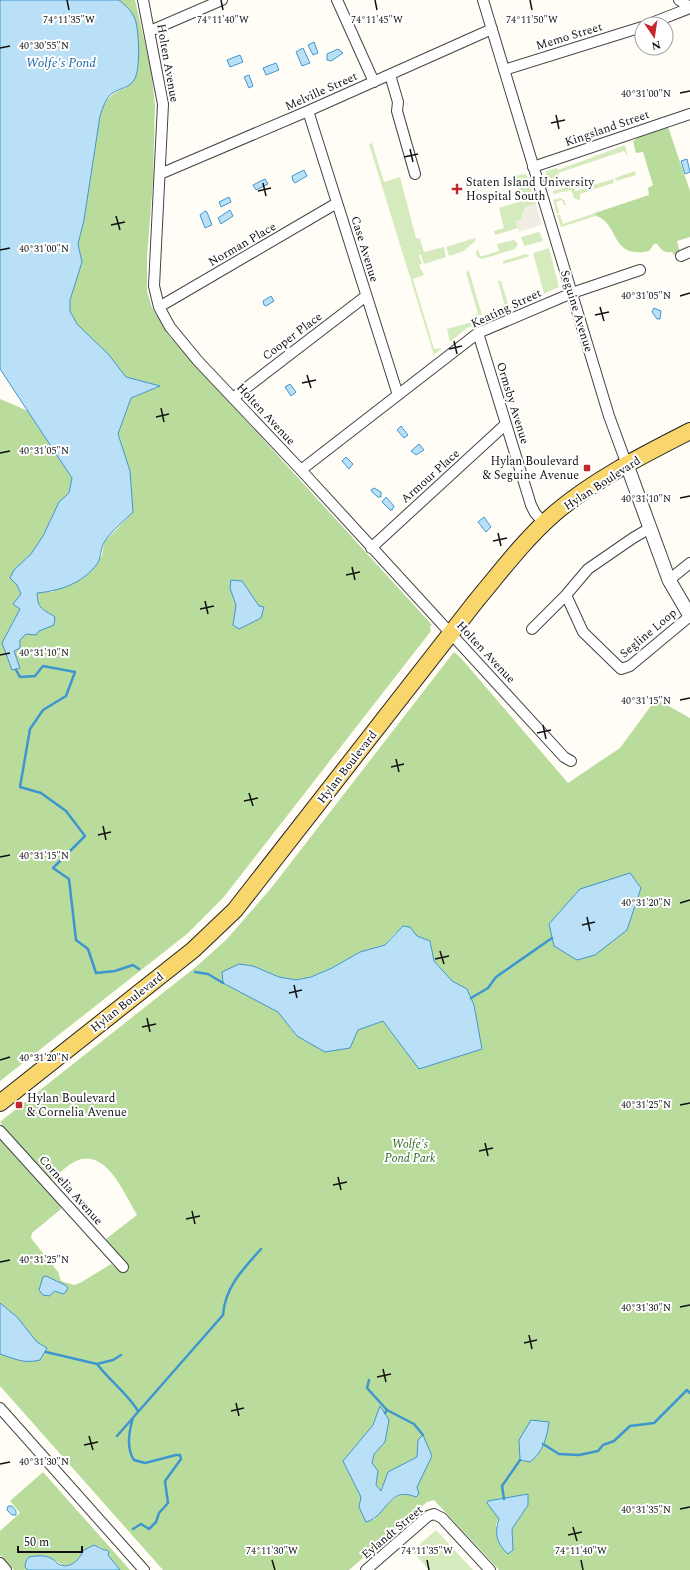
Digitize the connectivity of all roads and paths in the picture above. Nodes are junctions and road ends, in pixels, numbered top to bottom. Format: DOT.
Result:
graph roads {
  1 [pos="143,0"];
  2 [pos="222,0"];
  3 [pos="337,0"];
  4 [pos="483,0"];
  5 [pos="679,0"];
  6 [pos="690,8"];
  7 [pos="670,16"];
  8 [pos="492,29"];
  9 [pos="634,29"];
  10 [pos="150,31"];
  11 [pos="504,70"];
  12 [pos="390,75"];
  13 [pos="374,82"];
  14 [pos="308,111"];
  15 [pos="690,114"];
  16 [pos="533,167"];
  17 [pos="160,174"];
  18 [pos="415,174"];
  19 [pos="337,203"];
  20 [pos="640,270"];
  21 [pos="572,293"];
  22 [pos="366,296"];
  23 [pos="159,307"];
  24 [pos="478,333"];
  25 [pos="398,395"];
  26 [pos="233,398"];
  27 [pos="506,424"];
  28 [pos="690,432"];
  29 [pos="626,465"];
  30 [pos="301,470"];
  31 [pos="544,523"];
  32 [pos="650,528"];
  33 [pos="371,548"];
  34 [pos="690,563"];
  35 [pos="669,580"];
  36 [pos="566,595"];
  37 [pos="690,616"];
  38 [pos="532,629"];
  39 [pos="451,634"];
  40 [pos="571,761"];
  41 [pos="0,1103"];
  42 [pos="0,1131"];
  43 [pos="123,1267"];
  44 [pos="0,1408"];
  45 [pos="4,1420"];
  46 [pos="0,1563"];
  47 [pos="6,1570"];
  48 [pos="144,1570"];
  49 [pos="366,1570"];
  50 [pos="490,1570"];
  1 -- 10 [label="street, Holten Avenue"];
  2 -- 10 [label="street"];
  3 -- 13 [label="street"];
  4 -- 8 [label="street, Seguine Avenue"];
  5 -- 6 [label="street"];
  6 -- 7 [label="street"];
  8 -- 11 [label="street, Seguine Avenue"];
  8 -- 12 [label="street, Melville Street"];
  9 -- 11 [label="street, Memo Street"];
  10 -- 17 [label="street, Holten Avenue"];
  11 -- 16 [label="street, Seguine Avenue"];
  12 -- 13 [label="street, Melville Street"];
  12 -- 18 [label="street"];
  13 -- 14 [label="street, Melville Street"];
  14 -- 17 [label="street, Melville Street"];
  14 -- 19 [label="street, Case Avenue"];
  15 -- 16 [label="street, Kingsland Street"];
  16 -- 21 [label="street, Seguine Avenue"];
  17 -- 23 [label="street, Holten Avenue"];
  19 -- 22 [label="street, Case Avenue"];
  19 -- 23 [label="street, Norman Place"];
  20 -- 21 [label="street, Keating Street"];
  21 -- 24 [label="street, Keating Street"];
  21 -- 29 [label="street, Seguine Avenue"];
  22 -- 25 [label="street, Case Avenue"];
  22 -- 26 [label="street, Cooper Place"];
  23 -- 26 [label="street, Holten Avenue"];
  24 -- 25 [label="street, Keating Street"];
  24 -- 27 [label="street, Ormsby Avenue"];
  25 -- 30 [label="street, Keating Street"];
  26 -- 30 [label="street, Holten Avenue"];
  27 -- 31 [label="street, Ormsby Avenue"];
  27 -- 33 [label="street, Armour Place"];
  28 -- 29 [label="main road, Hylan Boulevard"];
  29 -- 31 [label="main road, Hylan Boulevard"];
  29 -- 32 [label="street, Seguine Avenue"];
  30 -- 33 [label="street, Holten Avenue"];
  31 -- 39 [label="main road, Hylan Boulevard"];
  32 -- 35 [label="street, Seguine Avenue"];
  32 -- 36 [label="street"];
  33 -- 39 [label="street, Holten Avenue"];
  34 -- 35 [label="street"];
  35 -- 37 [label="street, Seguine Avenue"];
  36 -- 37 [label="street, Segline Loop"];
  36 -- 38 [label="street"];
  39 -- 40 [label="street, Holten Avenue"];
  39 -- 41 [label="main road, Hylan Boulevard"];
  42 -- 43 [label="street, Cornelia Avenue"];
  44 -- 45 [label="street"];
  45 -- 48 [label="street"];
  46 -- 47 [label="street"];
  49 -- 50 [label="street, Eylandt Street"];
}
